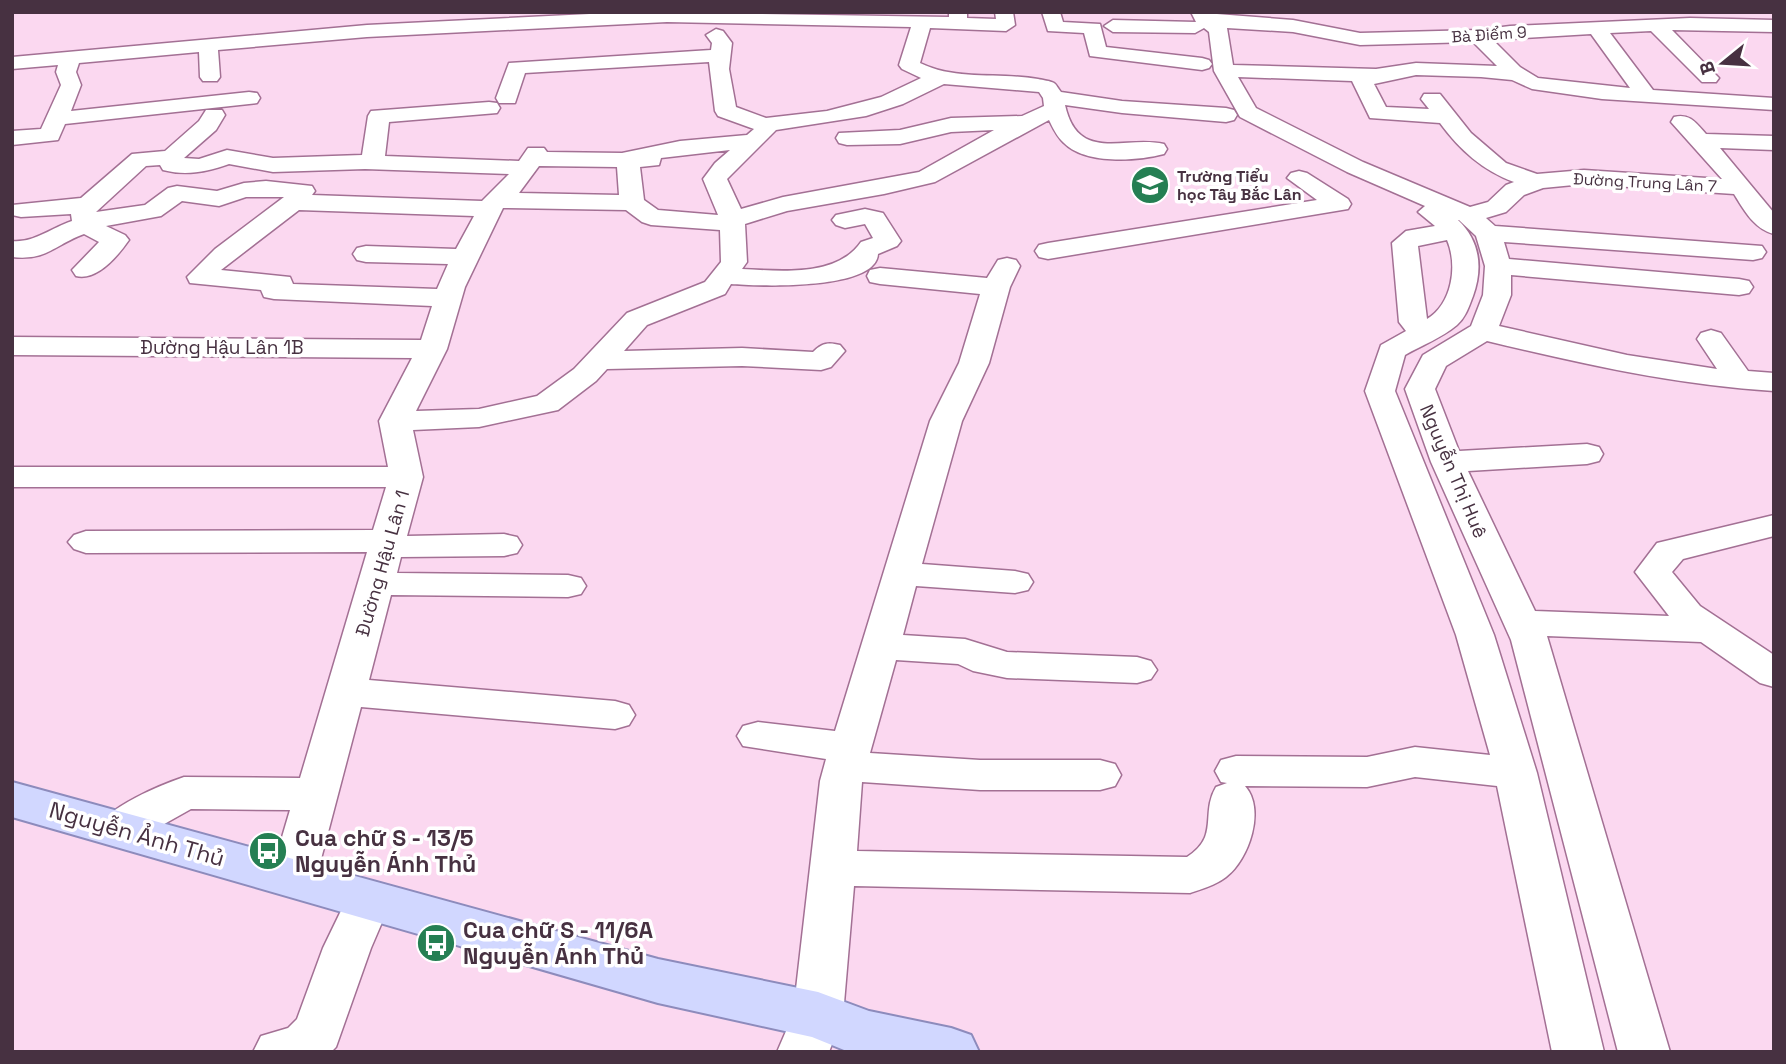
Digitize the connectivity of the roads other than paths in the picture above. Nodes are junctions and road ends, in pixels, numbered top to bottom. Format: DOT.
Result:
graph roads {
  1 [pos="1495,12"];
  2 [pos="710,14"];
  3 [pos="1330,15"];
  4 [pos="958,18"];
  5 [pos="1684,18"];
  6 [pos="1005,19"];
  7 [pos="1053,19"];
  8 [pos="441,20"];
  9 [pos="1200,20"];
  10 [pos="1290,21"];
  11 [pos="368,22"];
  12 [pos="922,22"];
  13 [pos="1113,26"];
  14 [pos="1656,26"];
  15 [pos="1774,26"];
  16 [pos="1596,28"];
  17 [pos="1510,32"];
  18 [pos="1478,36"];
  19 [pos="208,44"];
  20 [pos="719,55"];
  21 [pos="71,58"];
  22 [pos="12,63"];
  23 [pos="1202,64"];
  24 [pos="1224,71"];
  25 [pos="1518,74"];
  26 [pos="1374,75"];
  27 [pos="210,77"];
  28 [pos="1709,78"];
  29 [pos="939,79"];
  30 [pos="159,85"];
  31 [pos="1646,95"];
  32 [pos="249,98"];
  33 [pos="1432,98"];
  34 [pos="1054,103"];
  35 [pos="1774,103"];
  36 [pos="154,108"];
  37 [pos="214,115"];
  38 [pos="1226,115"];
  39 [pos="1447,117"];
  40 [pos="55,119"];
  41 [pos="1030,121"];
  42 [pos="12,138"];
  43 [pos="848,138"];
  44 [pos="792,141"];
  45 [pos="1774,144"];
  46 [pos="746,146"];
  47 [pos="1156,149"];
  48 [pos="171,158"];
  49 [pos="628,159"];
  50 [pos="532,160"];
  51 [pos="373,162"];
  52 [pos="1345,169"];
  53 [pos="924,178"];
  54 [pos="1536,182"];
  55 [pos="1742,187"];
  56 [pos="294,201"];
  57 [pos="632,203"];
  58 [pos="493,205"];
  59 [pos="881,207"];
  60 [pos="21,210"];
  61 [pos="85,215"];
  62 [pos="732,220"];
  63 [pos="845,220"];
  64 [pos="1774,226"];
  65 [pos="1477,236"];
  66 [pos="12,248"];
  67 [pos="1048,251"];
  68 [pos="1753,252"];
  69 [pos="366,254"];
  70 [pos="465,257"];
  71 [pos="872,260"];
  72 [pos="85,270"];
  73 [pos="724,275"];
  74 [pos="1739,286"];
  75 [pos="448,298"];
  76 [pos="1483,331"];
  77 [pos="1424,332"];
  78 [pos="1711,339"];
  79 [pos="12,346"];
  80 [pos="432,349"];
  81 [pos="830,351"];
  82 [pos="600,360"];
  83 [pos="631,360"];
  84 [pos="1740,381"];
  85 [pos="1774,382"];
  86 [pos="817,384"];
  87 [pos="395,421"];
  88 [pos="1587,454"];
  89 [pos="1447,462"];
  90 [pos="12,477"];
  91 [pos="406,477"];
  92 [pos="1774,525"];
  93 [pos="86,542"];
  94 [pos="388,544"];
  95 [pos="504,545"];
  96 [pos="902,574"];
  97 [pos="1015,582"];
  98 [pos="376,584"];
  99 [pos="568,586"];
  100 [pos="1699,622"];
  101 [pos="1522,623"];
  102 [pos="880,646"];
  103 [pos="1768,663"];
  104 [pos="1138,670"];
  105 [pos="345,692"];
  106 [pos="615,715"];
  107 [pos="758,736"];
  108 [pos="848,757"];
  109 [pos="1516,773"];
  110 [pos="1100,775"];
  111 [pos="316,793"];
  112 [pos="12,799"];
  113 [pos="118,828"];
  114 [pos="832,868"];
  115 [pos="293,878"];
  116 [pos="369,899"];
  117 [pos="810,1033"];
  118 [pos="279,1052"];
  119 [pos="951,1052"];
  120 [pos="1578,1052"];
  121 [pos="1644,1052"];
  1 -- 17 [label="street"];
  2 -- 8 [label="street"];
  2 -- 12 [label="street"];
  2 -- 20 [label="street"];
  3 -- 10 [label="street"];
  4 -- 6 [label="street"];
  4 -- 12 [label="street"];
  5 -- 14 [label="street, Bà Điểm 9"];
  5 -- 15 [label="street, Bà Điểm 9"];
  6 -- 7 [label="street"];
  7 -- 23 [label="street"];
  8 -- 11 [label="street"];
  9 -- 10 [label="street, Bà Điểm 9"];
  9 -- 13 [label="street, Bà Điểm 9"];
  9 -- 23 [label="street"];
  9 -- 24 [label="street, Nguyễn Thị Huê"];
  10 -- 18 [label="street, Bà Điểm 9"];
  11 -- 19 [label="street"];
  12 -- 29 [label="street"];
  14 -- 16 [label="street, Bà Điểm 9"];
  14 -- 28 [label="street"];
  16 -- 17 [label="street, Bà Điểm 9"];
  16 -- 31 [label="street"];
  17 -- 18 [label="street, Bà Điểm 9"];
  18 -- 25 [label="street"];
  19 -- 21 [label="street"];
  19 -- 27 [label="street"];
  20 -- 46 [label="street"];
  20 -- 51 [label="street"];
  21 -- 22 [label="street"];
  21 -- 40 [label="street"];
  23 -- 38 [label="street"];
  24 -- 26 [label="street"];
  24 -- 52 [label="street, Nguyễn Thị Huê"];
  25 -- 26 [label="street"];
  25 -- 31 [label="street"];
  26 -- 39 [label="street"];
  29 -- 34 [label="street"];
  29 -- 46 [label="street"];
  30 -- 36 [label="street"];
  31 -- 35 [label="street"];
  32 -- 36 [label="street"];
  33 -- 39 [label="street"];
  34 -- 38 [label="street"];
  34 -- 41 [label="street"];
  34 -- 47 [label="street"];
  36 -- 40 [label="street"];
  37 -- 48 [label="street"];
  38 -- 52 [label="street, Nguyễn Thị Huê"];
  39 -- 54 [label="street"];
  40 -- 42 [label="street"];
  41 -- 43 [label="street"];
  41 -- 53 [label="street"];
  44 -- 46 [label="street"];
  45 -- 55 [label="street, Đường Trung Lân 7"];
  46 -- 49 [label="street"];
  46 -- 49 [label="street"];
  46 -- 62 [label="street"];
  48 -- 51 [label="street"];
  48 -- 61 [label="street"];
  49 -- 50 [label="street"];
  49 -- 57 [label="street"];
  50 -- 51 [label="street"];
  50 -- 58 [label="street"];
  52 -- 65 [label="street, Nguyễn Thị Huê"];
  52 -- 67 [label="street"];
  53 -- 59 [label="street"];
  53 -- 62 [label="street"];
  54 -- 55 [label="street, Đường Trung Lân 7"];
  54 -- 65 [label="street, Đường Trung Lân 7"];
  55 -- 64 [label="street"];
  56 -- 58 [label="street"];
  56 -- 61 [label="street"];
  56 -- 75 [label="street"];
  57 -- 58 [label="street"];
  57 -- 62 [label="street"];
  58 -- 70 [label="street"];
  60 -- 61 [label="street"];
  61 -- 66 [label="street"];
  61 -- 72 [label="street"];
  62 -- 73 [label="street"];
  63 -- 71 [label="street"];
  65 -- 68 [label="street"];
  65 -- 74 [label="street"];
  65 -- 76 [label="street"];
  65 -- 77 [label="street, Nguyễn Thị Huê"];
  65 -- 77 [label="street"];
  69 -- 70 [label="street"];
  70 -- 75 [label="street"];
  71 -- 73 [label="street"];
  71 -- 96 [label="street"];
  73 -- 82 [label="street"];
  75 -- 80 [label="street"];
  76 -- 84 [label="street"];
  76 -- 89 [label="street, Nguyễn Thị Huê"];
  77 -- 109 [label="street, Nguyễn Thị Huê"];
  78 -- 84 [label="street"];
  79 -- 80 [label="street, Đường Hậu Lân 1B"];
  80 -- 87 [label="street"];
  81 -- 83 [label="street"];
  82 -- 83 [label="street"];
  82 -- 87 [label="street"];
  83 -- 86 [label="street"];
  84 -- 85 [label="street"];
  87 -- 91 [label="street, Đường Hậu Lân 1"];
  88 -- 89 [label="street"];
  89 -- 101 [label="street, Nguyễn Thị Huê"];
  90 -- 91 [label="street"];
  91 -- 94 [label="street, Đường Hậu Lân 1"];
  92 -- 100 [label="street"];
  93 -- 94 [label="street"];
  94 -- 95 [label="street"];
  94 -- 98 [label="street, Đường Hậu Lân 1"];
  96 -- 97 [label="street"];
  96 -- 102 [label="street"];
  98 -- 99 [label="street"];
  98 -- 105 [label="street, Đường Hậu Lân 1"];
  100 -- 101 [label="street"];
  100 -- 103 [label="street"];
  101 -- 121 [label="street, Nguyễn Thị Huê"];
  102 -- 104 [label="street"];
  102 -- 108 [label="street"];
  105 -- 106 [label="street"];
  105 -- 111 [label="street, Đường Hậu Lân 1"];
  107 -- 108 [label="street"];
  108 -- 110 [label="street"];
  108 -- 114 [label="street"];
  109 -- 114 [label="street"];
  109 -- 120 [label="street, Nguyễn Thị Huê"];
  111 -- 113 [label="street"];
  111 -- 115 [label="street, Đường Hậu Lân 1"];
  112 -- 113 [label="main road, Nguyễn Ảnh Thủ"];
  113 -- 115 [label="main road, Nguyễn Ảnh Thủ"];
  114 -- 117 [label="street"];
  115 -- 116 [label="main road, Nguyễn Ảnh Thủ"];
  116 -- 117 [label="main road, Nguyễn Ảnh Thủ"];
  116 -- 118 [label="street"];
  117 -- 119 [label="main road, Nguyễn Ảnh Thủ"];
}
